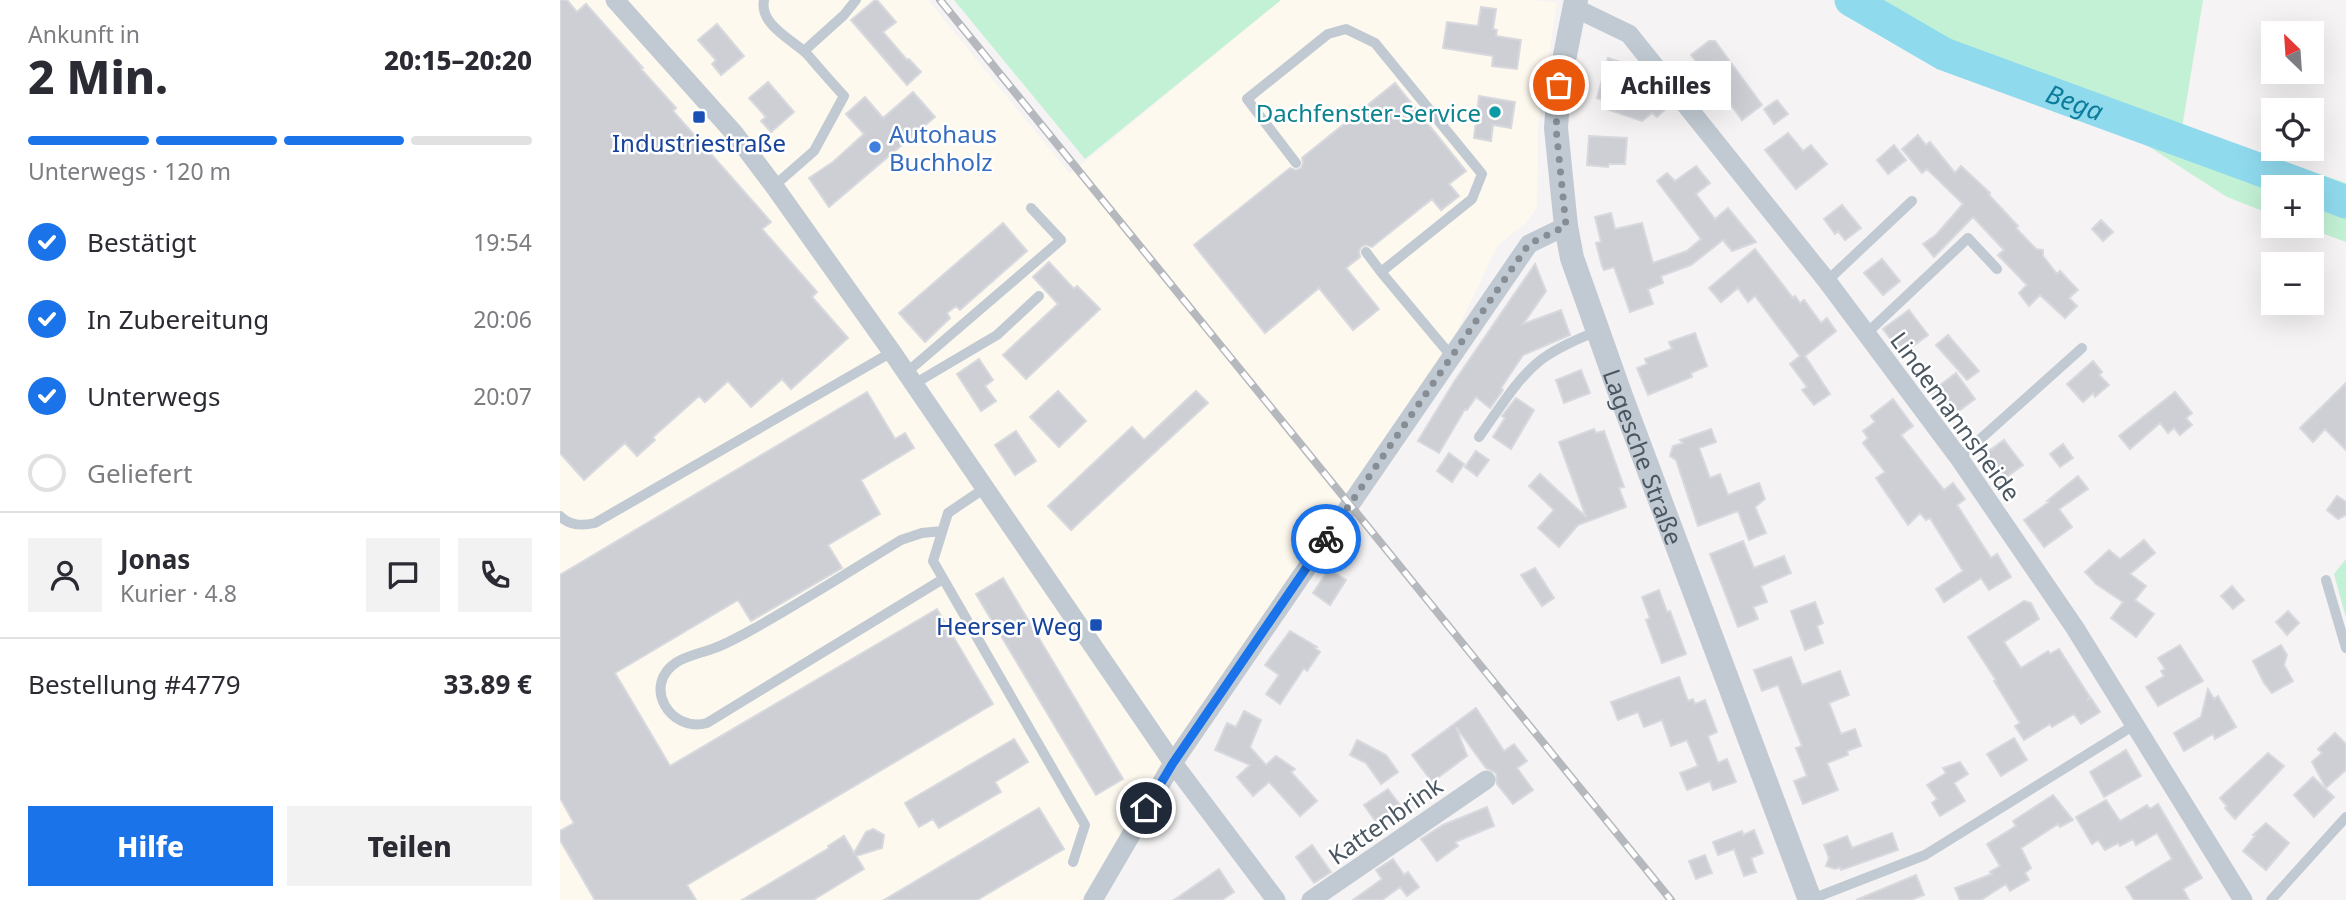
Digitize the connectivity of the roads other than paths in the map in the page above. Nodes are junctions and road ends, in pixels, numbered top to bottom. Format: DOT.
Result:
graph roads {
  1 [pos="615,0"];
  2 [pos="764,0"];
  3 [pos="856,0"];
  4 [pos="1575,4"];
  5 [pos="804,51"];
  6 [pos="1296,163"];
  7 [pos="774,186"];
  8 [pos="1912,201"];
  9 [pos="1031,208"];
  10 [pos="1566,226"];
  11 [pos="1366,252"];
  12 [pos="1997,269"];
  13 [pos="1381,272"];
  14 [pos="1827,281"];
  15 [pos="1039,296"];
  16 [pos="1597,331"];
  17 [pos="1866,334"];
  18 [pos="2082,348"];
  19 [pos="892,352"];
  20 [pos="1452,357"];
  21 [pos="910,379"];
  22 [pos="1479,437"];
  23 [pos="1959,458"];
  24 [pos="985,488"];
  25 [pos="560,516"];
  26 [pos="942,531"];
  27 [pos="943,579"];
  28 [pos="2326,580"];
  29 [pos="2346,648"];
  30 [pos="2136,723"];
  31 [pos="1173,763"];
  32 [pos="1486,780"];
  33 [pos="2346,817"];
  34 [pos="1073,862"];
  35 [pos="1093,900"];
  36 [pos="1276,900"];
  37 [pos="1311,900"];
  38 [pos="1810,900"];
  39 [pos="2243,900"];
  40 [pos="2271,900"];
  1 -- 7 [label="street"];
  2 -- 5 [label="lane"];
  3 -- 5 [label="lane"];
  4 -- 10 [label="street, Lagesche Straße"];
  4 -- 14 [label="street, Lindemannsheide"];
  5 -- 7 [label="lane"];
  6 -- 13 [label="lane"];
  7 -- 19 [label="street"];
  8 -- 14 [label="lane"];
  9 -- 21 [label="lane"];
  10 -- 16 [label="street, Lagesche Straße"];
  10 -- 20 [label="street"];
  11 -- 13 [label="lane"];
  12 -- 17 [label="lane"];
  13 -- 20 [label="lane"];
  14 -- 17 [label="street, Lindemannsheide"];
  15 -- 21 [label="lane"];
  16 -- 22 [label="lane"];
  16 -- 38 [label="street, Lagesche Straße"];
  17 -- 23 [label="street, Lindemannsheide"];
  18 -- 23 [label="lane"];
  19 -- 21 [label="street"];
  19 -- 25 [label="lane"];
  20 -- 31 [label="street"];
  21 -- 24 [label="street"];
  23 -- 30 [label="street, Lindemannsheide"];
  24 -- 26 [label="lane"];
  24 -- 31 [label="street"];
  26 -- 27 [label="lane"];
  26 -- 27 [label="lane"];
  27 -- 34 [label="lane"];
  28 -- 29 [label="lane"];
  30 -- 38 [label="lane"];
  30 -- 39 [label="street, Lindemannsheide"];
  31 -- 35 [label="street"];
  31 -- 36 [label="street"];
  32 -- 37 [label="street, Kattenbrink"];
  33 -- 40 [label="lane"];
}
